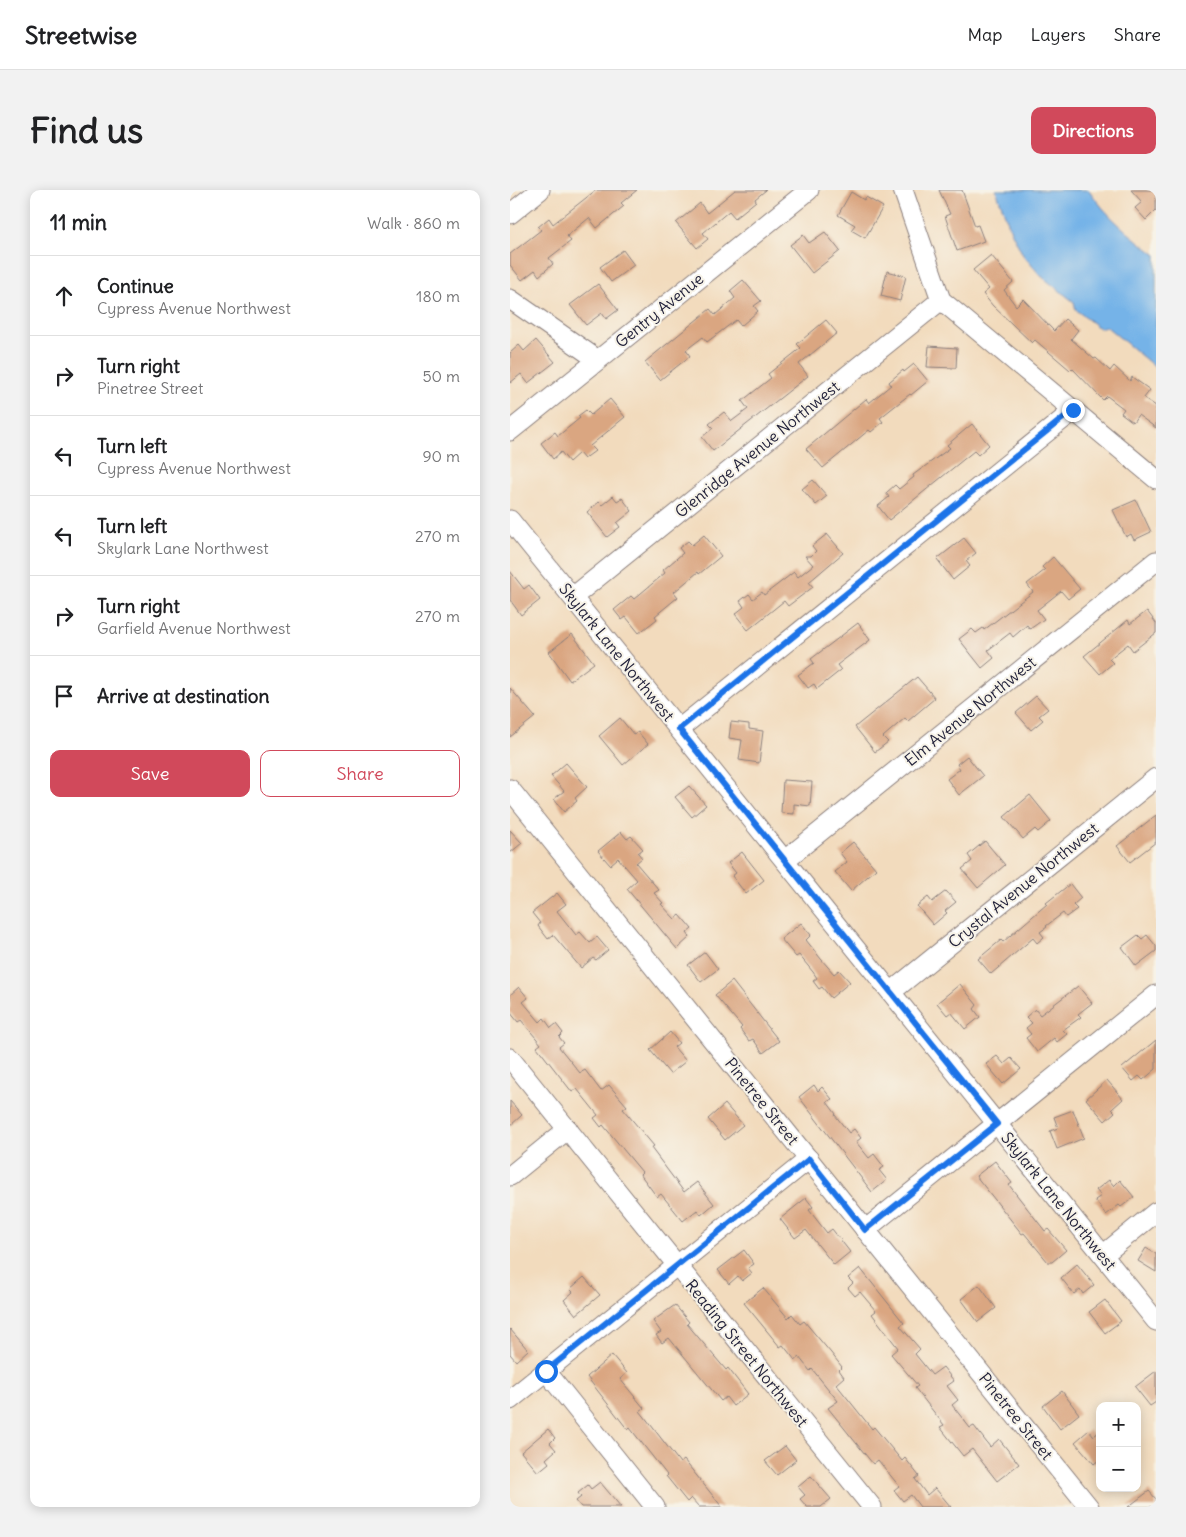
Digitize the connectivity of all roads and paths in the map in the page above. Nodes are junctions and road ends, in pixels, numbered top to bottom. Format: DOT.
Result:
graph roads {
  1 [pos="540,190"];
  2 [pos="809,190"];
  3 [pos="903,190"];
  4 [pos="510,214"];
  5 [pos="510,299"];
  6 [pos="941,300"];
  7 [pos="598,360"];
  8 [pos="1073,410"];
  9 [pos="510,431"];
  10 [pos="1156,480"];
  11 [pos="510,520"];
  12 [pos="1156,561"];
  13 [pos="573,597"];
  14 [pos="679,729"];
  15 [pos="1156,778"];
  16 [pos="510,789"];
  17 [pos="785,860"];
  18 [pos="891,992"];
  19 [pos="1156,995"];
  20 [pos="510,1058"];
  21 [pos="997,1124"];
  22 [pos="568,1130"];
  23 [pos="809,1159"];
  24 [pos="510,1176"];
  25 [pos="1156,1212"];
  26 [pos="865,1230"];
  27 [pos="1103,1255"];
  28 [pos="677,1265"];
  29 [pos="1156,1321"];
  30 [pos="546,1371"];
  31 [pos="510,1400"];
  32 [pos="655,1507"];
  33 [pos="872,1507"];
  34 [pos="1089,1507"];
  1 -- 4 [label="street"];
  2 -- 7 [label="street, Gentry Avenue"];
  3 -- 6 [label="street"];
  5 -- 7 [label="street"];
  6 -- 8 [label="street"];
  6 -- 13 [label="street, Glenridge Avenue Northwest"];
  7 -- 9 [label="street, Gentry Avenue"];
  8 -- 10 [label="street"];
  8 -- 14 [label="street"];
  11 -- 13 [label="street, Skylark Lane Northwest"];
  12 -- 17 [label="street, Elm Avenue Northwest"];
  13 -- 14 [label="street, Skylark Lane Northwest"];
  14 -- 17 [label="street, Skylark Lane Northwest"];
  15 -- 18 [label="street, Crystal Avenue Northwest"];
  16 -- 23 [label="street, Pinetree Street"];
  17 -- 18 [label="street, Skylark Lane Northwest"];
  18 -- 21 [label="street, Skylark Lane Northwest"];
  19 -- 21 [label="street"];
  20 -- 22 [label="street, Reading Street Northwest"];
  21 -- 26 [label="street"];
  21 -- 27 [label="street, Skylark Lane Northwest"];
  22 -- 24 [label="street"];
  22 -- 28 [label="street, Reading Street Northwest"];
  23 -- 26 [label="street, Pinetree Street"];
  23 -- 28 [label="street"];
  25 -- 27 [label="street"];
  26 -- 34 [label="street, Pinetree Street"];
  27 -- 29 [label="street, Skylark Lane Northwest"];
  28 -- 30 [label="street"];
  28 -- 33 [label="street, Reading Street Northwest"];
  30 -- 31 [label="street"];
  30 -- 32 [label="street"];
}
